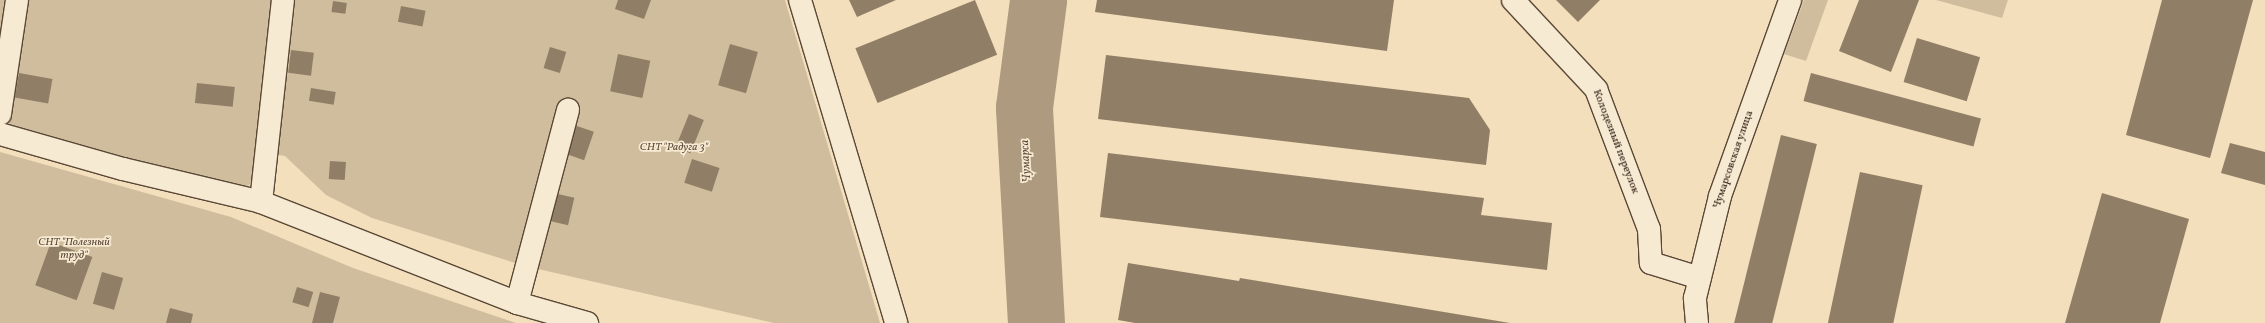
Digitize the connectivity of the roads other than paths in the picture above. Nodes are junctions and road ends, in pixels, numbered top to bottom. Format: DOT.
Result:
graph roads {
  1 [pos="17,0"];
  2 [pos="283,0"];
  3 [pos="800,0"];
  4 [pos="1513,0"];
  5 [pos="1790,0"];
  6 [pos="568,110"];
  7 [pos="0,114"];
  8 [pos="0,134"];
  9 [pos="261,202"];
  10 [pos="1700,278"];
  11 [pos="517,303"];
  12 [pos="587,323"];
  13 [pos="896,323"];
  14 [pos="1698,323"];
  1 -- 7 [label="street"];
  2 -- 9 [label="street"];
  3 -- 13 [label="street"];
  4 -- 10 [label="street, Колодезный переулок"];
  5 -- 10 [label="street, Чумарсовская улица"];
  6 -- 11 [label="street"];
  8 -- 9 [label="street"];
  9 -- 11 [label="street"];
  10 -- 14 [label="street, Чумарсовская улица"];
  11 -- 12 [label="street"];
}
